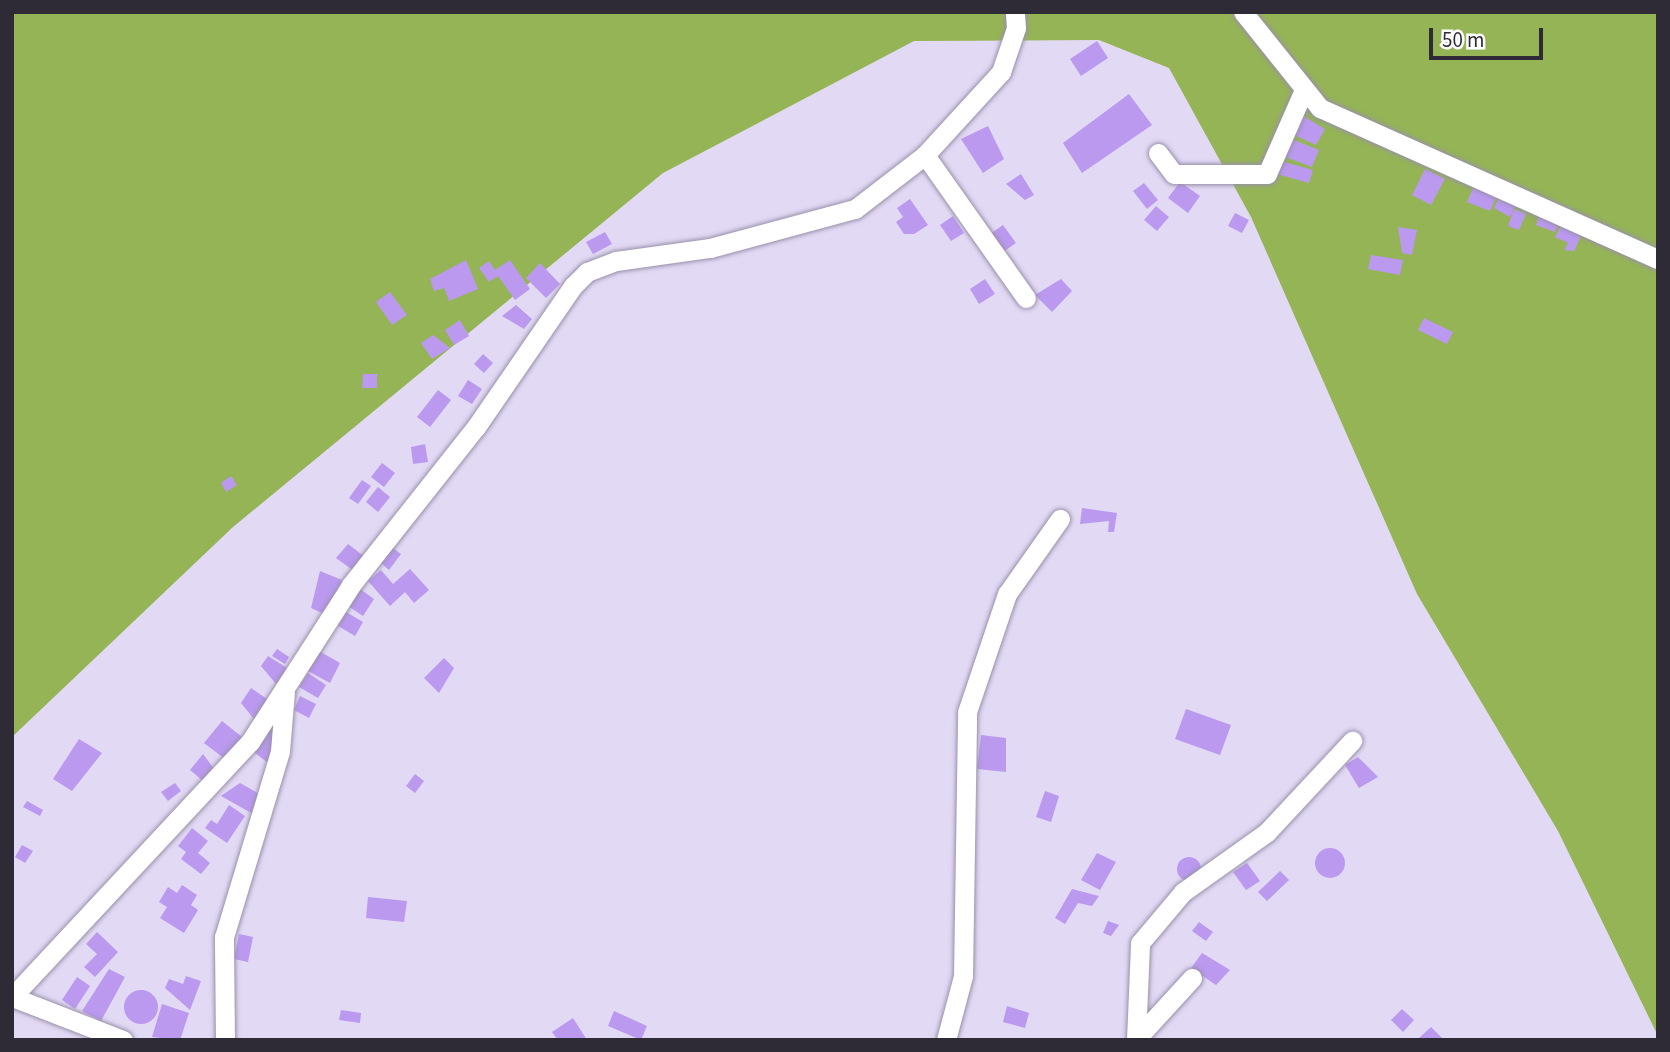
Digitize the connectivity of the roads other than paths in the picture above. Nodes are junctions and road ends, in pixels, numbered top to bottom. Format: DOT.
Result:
graph roads {
  1 [pos="1015,12"];
  2 [pos="1243,12"];
  3 [pos="1303,92"];
  4 [pos="1158,153"];
  5 [pos="925,155"];
  6 [pos="1658,259"];
  7 [pos="1026,298"];
  8 [pos="1060,519"];
  9 [pos="285,690"];
  10 [pos="1352,741"];
  11 [pos="1192,978"];
  12 [pos="112,1038"];
  13 [pos="1137,1038"];
  14 [pos="225,1040"];
  15 [pos="946,1040"];
  1 -- 5 [label="street"];
  2 -- 3 [label="street"];
  3 -- 4 [label="street"];
  3 -- 6 [label="street"];
  5 -- 7 [label="street"];
  5 -- 9 [label="street"];
  8 -- 15 [label="street"];
  9 -- 12 [label="street"];
  9 -- 14 [label="street"];
  10 -- 13 [label="street"];
  11 -- 13 [label="street"];
}
